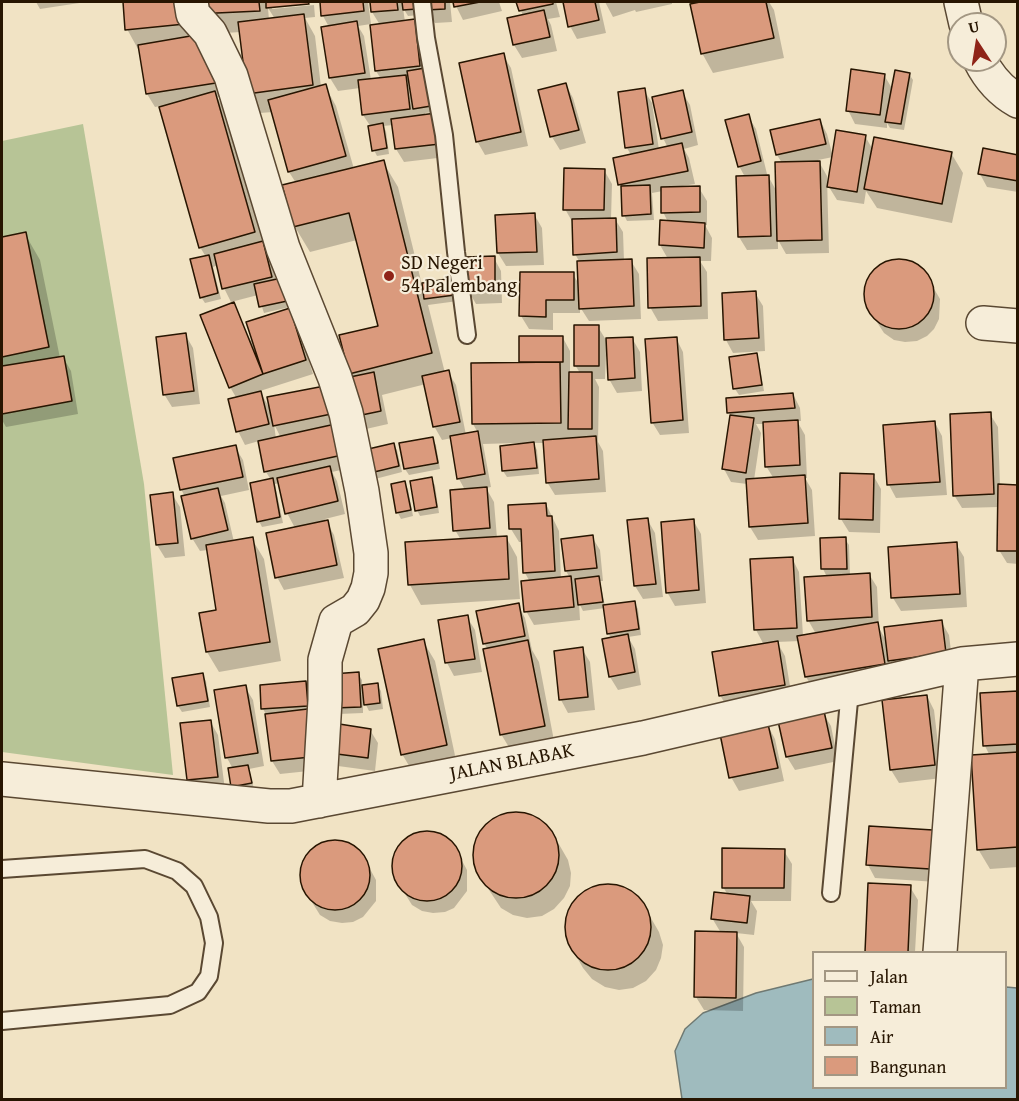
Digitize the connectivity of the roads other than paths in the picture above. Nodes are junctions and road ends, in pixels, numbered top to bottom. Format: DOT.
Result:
graph roads {
  1 [pos="191,2"];
  2 [pos="422,2"];
  3 [pos="986,72"];
  4 [pos="1017,101"];
  5 [pos="983,323"];
  6 [pos="1017,326"];
  7 [pos="467,335"];
  8 [pos="1017,659"];
  9 [pos="962,664"];
  10 [pos="850,690"];
  11 [pos="2,779"];
  12 [pos="319,801"];
  13 [pos="2,869"];
  14 [pos="831,893"];
  15 [pos="940,951"];
  16 [pos="2,1021"];
  1 -- 12 [label="street"];
  2 -- 7 [label="lane"];
  3 -- 4 [label="street"];
  5 -- 6 [label="street"];
  8 -- 9 [label="street, JALAN BLABAK"];
  9 -- 10 [label="street, JALAN BLABAK"];
  9 -- 15 [label="street"];
  10 -- 12 [label="street, JALAN BLABAK"];
  10 -- 14 [label="lane"];
  11 -- 12 [label="street, JALAN BLABAK"];
  13 -- 16 [label="lane"];
}
